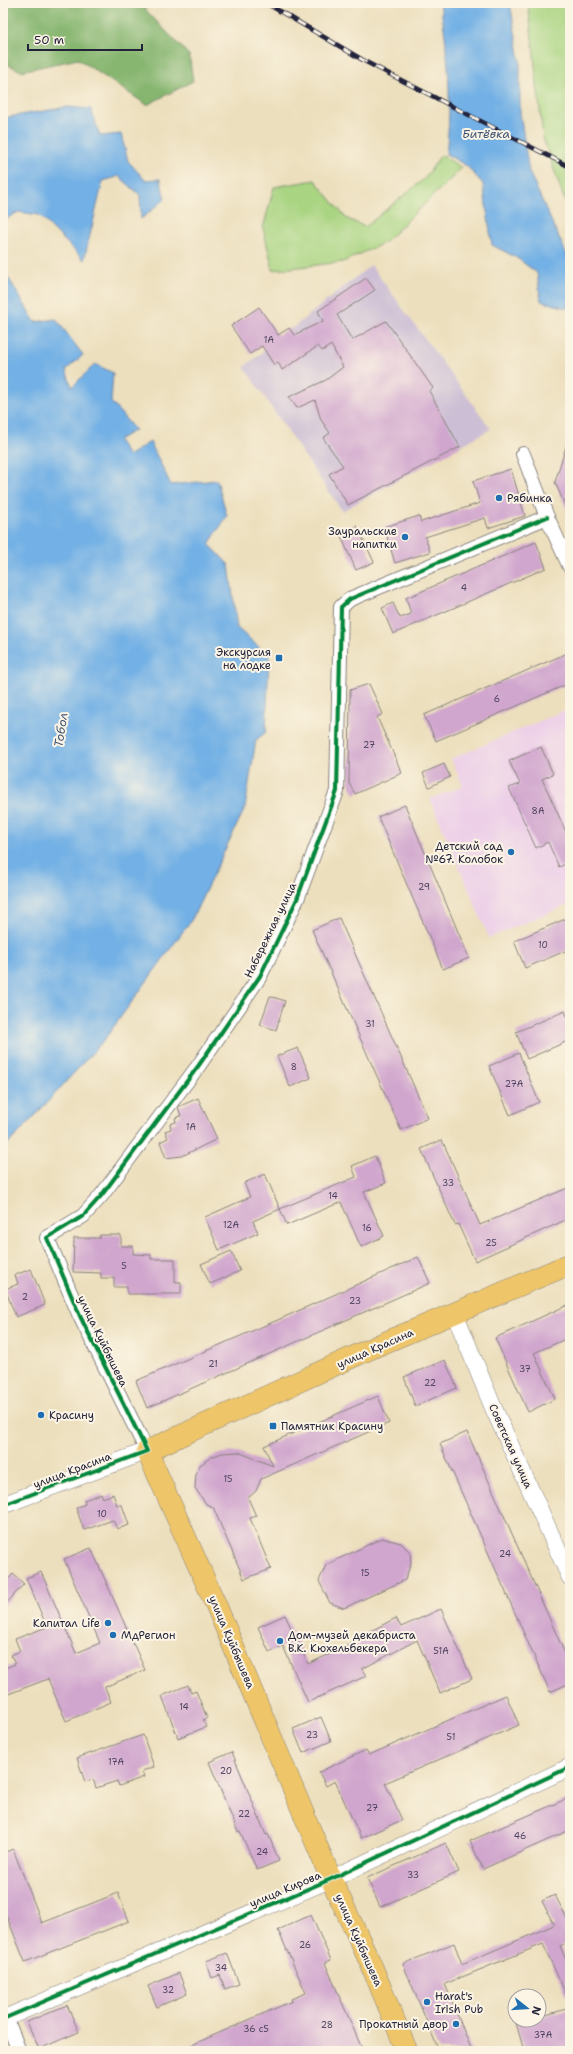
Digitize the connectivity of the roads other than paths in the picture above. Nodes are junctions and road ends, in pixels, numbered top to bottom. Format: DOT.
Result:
graph roads {
  1 [pos="523,454"];
  2 [pos="548,517"];
  3 [pos="570,567"];
  4 [pos="47,1238"];
  5 [pos="570,1264"];
  6 [pos="455,1314"];
  7 [pos="147,1451"];
  8 [pos="3,1505"];
  9 [pos="570,1578"];
  10 [pos="570,1766"];
  11 [pos="331,1879"];
  12 [pos="4,2015"];
  13 [pos="19,2051"];
  14 [pos="407,2051"];
  1 -- 2 [label="street"];
  2 -- 3 [label="street"];
  2 -- 4 [label="street, Набережная улица"];
  4 -- 7 [label="street, улица Куйбышева"];
  5 -- 6 [label="main road, улица Красина"];
  6 -- 7 [label="main road, улица Красина"];
  6 -- 9 [label="street, Советская улица"];
  7 -- 8 [label="street, улица Красина"];
  7 -- 11 [label="main road, улица Куйбышева"];
  10 -- 11 [label="street, улица Кирова"];
  11 -- 12 [label="street, улица Кирова"];
  11 -- 14 [label="main road, улица Куйбышева"];
  12 -- 13 [label="street"];
}
